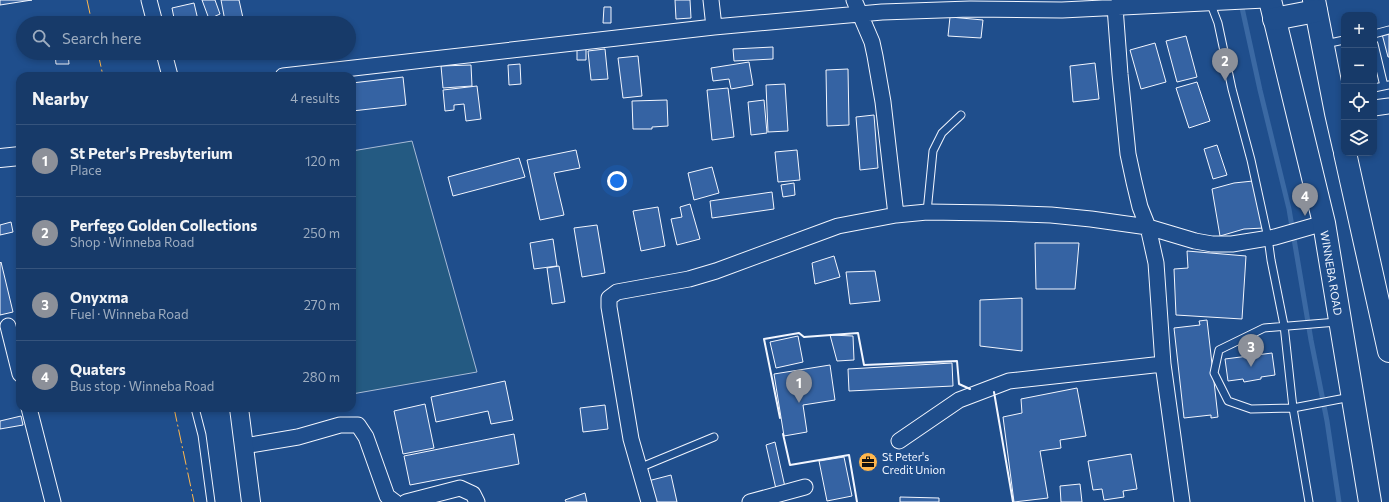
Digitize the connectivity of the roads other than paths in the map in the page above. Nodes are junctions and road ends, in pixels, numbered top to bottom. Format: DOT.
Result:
graph roads {
  1 [pos="149,0"];
  2 [pos="711,0"];
  3 [pos="854,0"];
  4 [pos="1210,1"];
  5 [pos="1269,6"];
  6 [pos="1315,6"];
  7 [pos="1115,7"];
  8 [pos="860,14"];
  9 [pos="153,16"];
  10 [pos="714,27"];
  11 [pos="1389,30"];
  12 [pos="1377,33"];
  13 [pos="1341,41"];
  14 [pos="1323,44"];
  15 [pos="1375,48"];
  16 [pos="166,60"];
  17 [pos="169,72"];
  18 [pos="318,72"];
  19 [pos="1386,86"];
  20 [pos="1338,103"];
  21 [pos="1389,106"];
  22 [pos="1377,108"];
  23 [pos="961,115"];
  24 [pos="1341,126"];
  25 [pos="16,156"];
  26 [pos="1346,156"];
  27 [pos="0,158"];
  28 [pos="927,212"];
  29 [pos="896,214"];
  30 [pos="1324,223"];
  31 [pos="1148,227"];
  32 [pos="1268,238"];
  33 [pos="1340,322"];
  34 [pos="1284,325"];
  35 [pos="9,326"];
  36 [pos="1389,351"];
  37 [pos="16,357"];
  38 [pos="1163,364"];
  39 [pos="1353,397"];
  40 [pos="1293,408"];
  41 [pos="30,412"];
  42 [pos="196,412"];
  43 [pos="240,412"];
  44 [pos="714,436"];
  45 [pos="899,441"];
  46 [pos="244,446"];
  47 [pos="639,468"];
  48 [pos="804,488"];
  49 [pos="53,502"];
  50 [pos="211,502"];
  51 [pos="250,502"];
  52 [pos="395,502"];
  53 [pos="406,502"];
  54 [pos="477,502"];
  55 [pos="649,502"];
  56 [pos="750,502"];
  57 [pos="1182,502"];
  58 [pos="1309,502"];
  59 [pos="1370,502"];
  1 -- 9 [label="street"];
  2 -- 10 [label="street"];
  3 -- 8 [label="street"];
  4 -- 5 [label="street"];
  4 -- 7 [label="street"];
  4 -- 32 [label="lane"];
  5 -- 6 [label="highway"];
  5 -- 30 [label="highway, WINNEBA ROAD"];
  6 -- 14 [label="highway"];
  7 -- 8 [label="street"];
  7 -- 31 [label="street"];
  8 -- 10 [label="street"];
  8 -- 29 [label="street"];
  10 -- 18 [label="street"];
  11 -- 12 [label="lane"];
  13 -- 14 [label="lane"];
  14 -- 20 [label="highway"];
  15 -- 19 [label="lane"];
  16 -- 17 [label="street"];
  20 -- 24 [label="highway"];
  21 -- 22 [label="street"];
  23 -- 28 [label="lane"];
  25 -- 27 [label="street"];
  26 -- 36 [label="highway"];
  28 -- 29 [label="street"];
  28 -- 31 [label="street"];
  29 -- 47 [label="street"];
  30 -- 32 [label="street"];
  30 -- 33 [label="highway, WINNEBA ROAD"];
  31 -- 32 [label="street"];
  31 -- 38 [label="street"];
  32 -- 34 [label="lane"];
  33 -- 34 [label="lane"];
  33 -- 39 [label="highway, WINNEBA ROAD"];
  34 -- 40 [label="lane"];
  34 -- 40 [label="lane"];
  35 -- 37 [label="street"];
  38 -- 45 [label="street"];
  38 -- 57 [label="street"];
  39 -- 40 [label="lane"];
  39 -- 59 [label="highway, WINNEBA ROAD"];
  40 -- 58 [label="lane"];
  41 -- 49 [label="street"];
  42 -- 50 [label="lane"];
  43 -- 46 [label="street"];
  44 -- 47 [label="lane"];
  46 -- 51 [label="street"];
  46 -- 52 [label="street"];
  47 -- 55 [label="street"];
  48 -- 56 [label="street"];
  53 -- 54 [label="street"];
}
